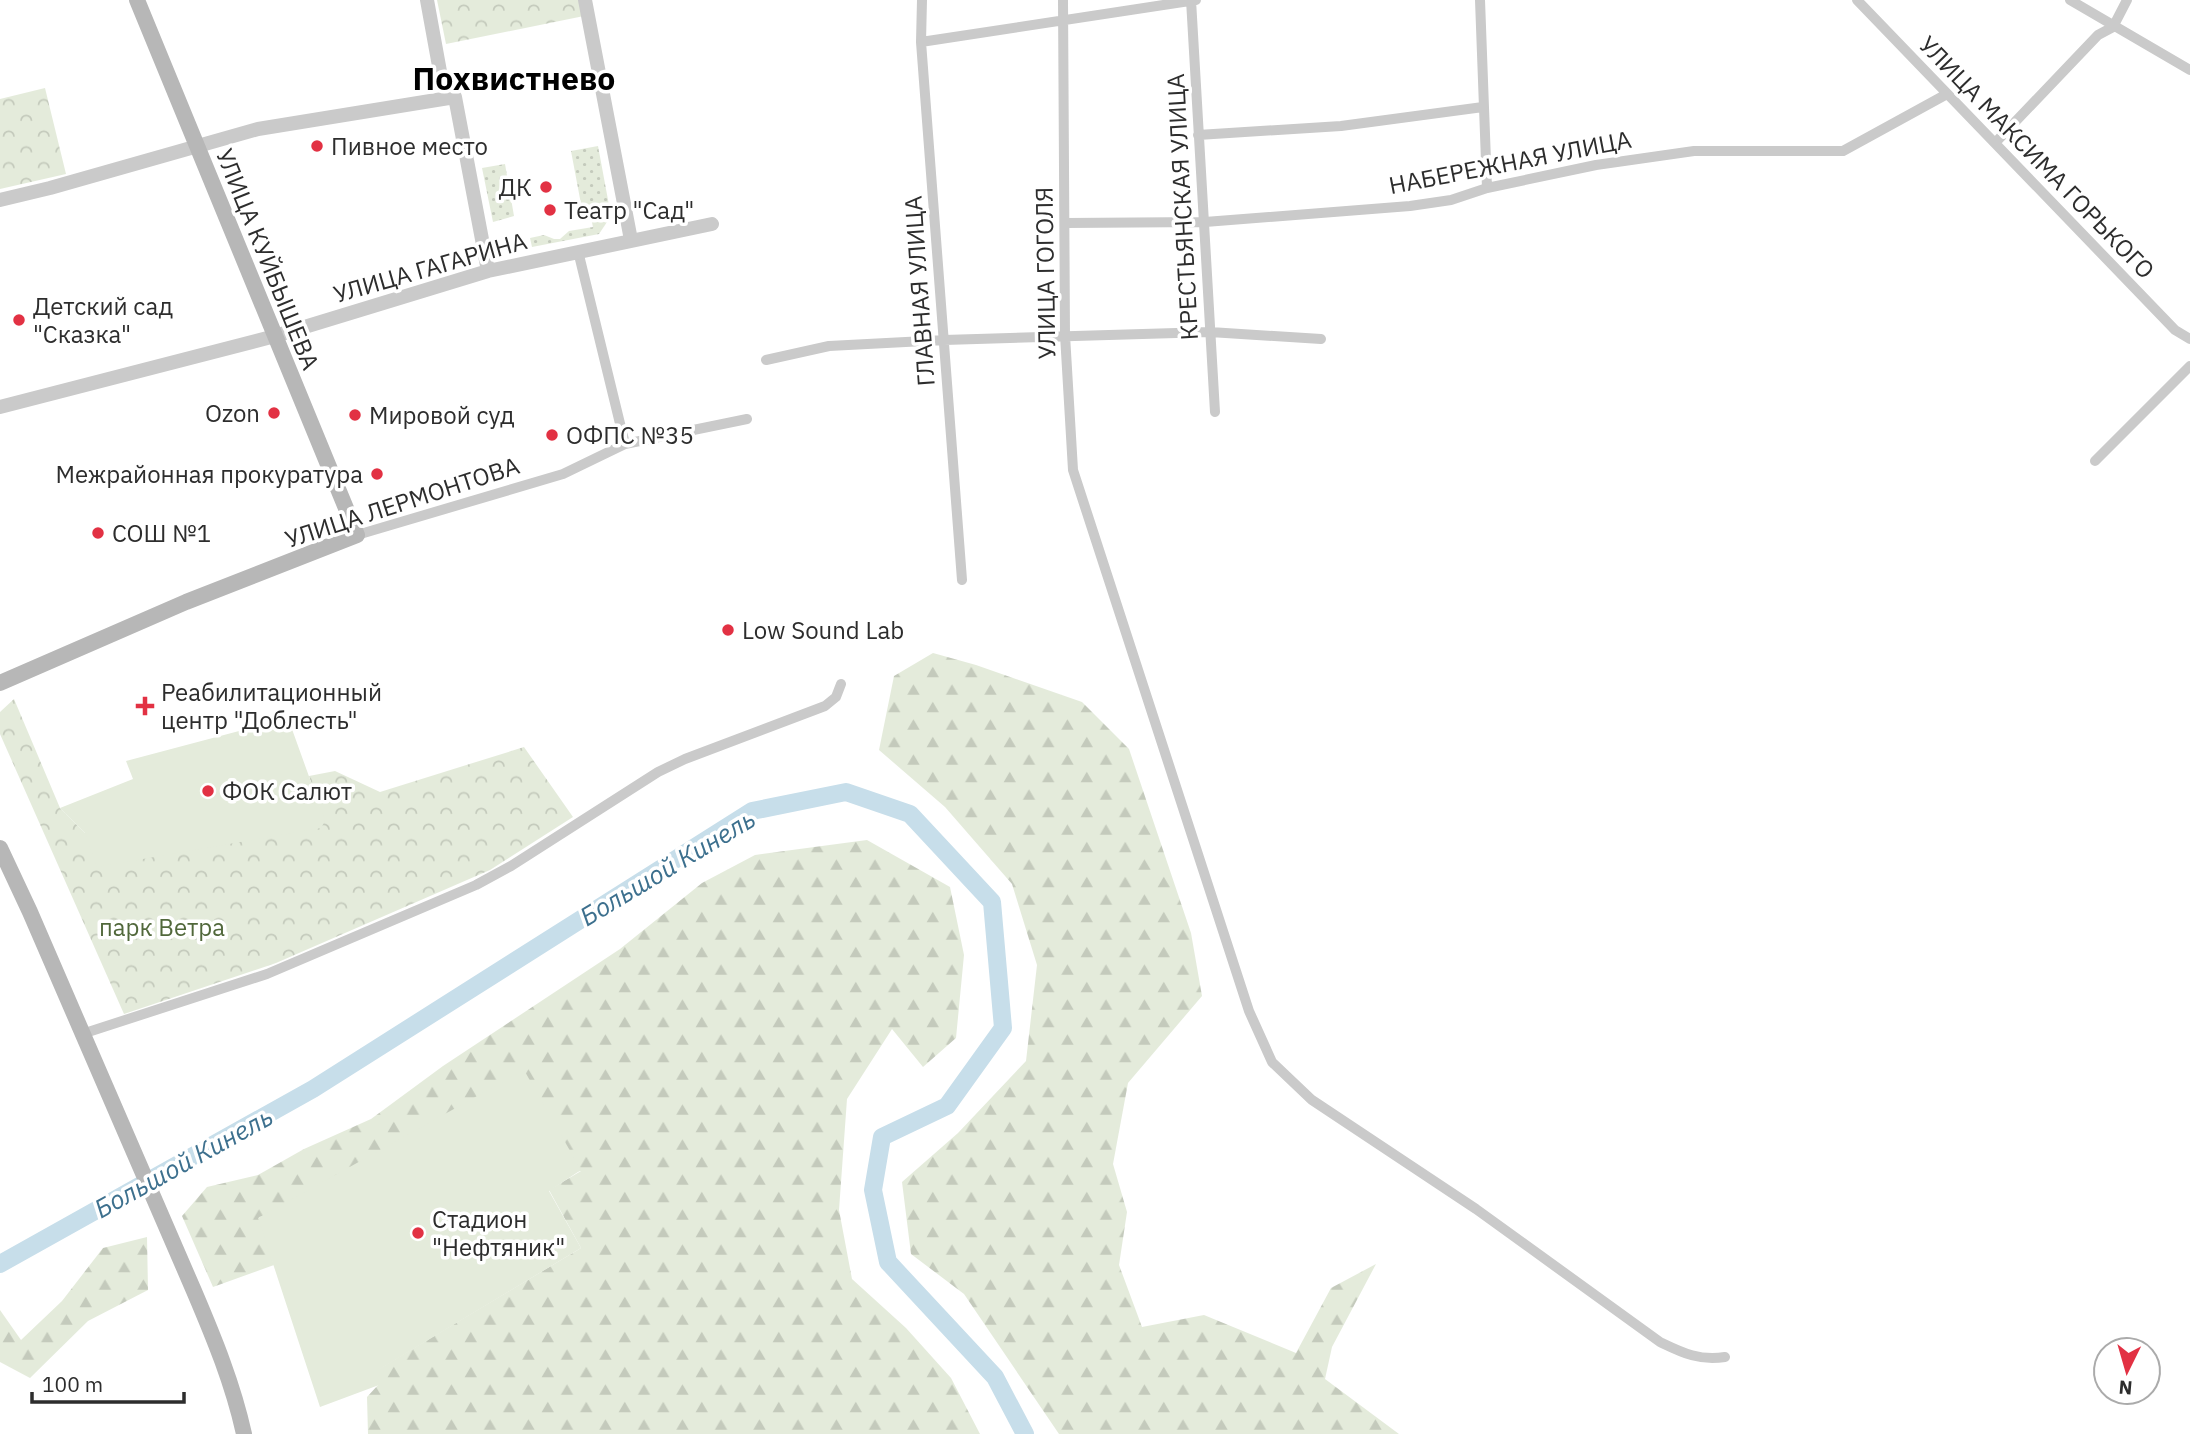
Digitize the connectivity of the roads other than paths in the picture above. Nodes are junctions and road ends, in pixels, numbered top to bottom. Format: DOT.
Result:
graph roads {
  1 [pos="137,0"];
  2 [pos="426,0"];
  3 [pos="585,0"];
  4 [pos="922,0"];
  5 [pos="1063,0"];
  6 [pos="1193,0"];
  7 [pos="1480,0"];
  8 [pos="1857,0"];
  9 [pos="2070,0"];
  10 [pos="2127,0"];
  11 [pos="1063,20"];
  12 [pos="2113,27"];
  13 [pos="920,42"];
  14 [pos="2190,70"];
  15 [pos="1947,94"];
  16 [pos="455,97"];
  17 [pos="1483,107"];
  18 [pos="1198,135"];
  19 [pos="1995,143"];
  20 [pos="198,146"];
  21 [pos="1487,188"];
  22 [pos="0,200"];
  23 [pos="1205,222"];
  24 [pos="1066,223"];
  25 [pos="712,224"];
  26 [pos="631,240"];
  27 [pos="578,251"];
  28 [pos="488,271"];
  29 [pos="1210,332"];
  30 [pos="1065,335"];
  31 [pos="275,336"];
  32 [pos="1321,339"];
  33 [pos="2190,339"];
  34 [pos="944,340"];
  35 [pos="766,360"];
  36 [pos="2190,366"];
  37 [pos="0,407"];
  38 [pos="1215,412"];
  39 [pos="747,419"];
  40 [pos="625,444"];
  41 [pos="2095,461"];
  42 [pos="357,535"];
  43 [pos="962,580"];
  44 [pos="0,683"];
  45 [pos="841,684"];
  46 [pos="0,848"];
  47 [pos="82,1034"];
  48 [pos="1725,1357"];
  49 [pos="244,1434"];
  1 -- 20 [label="main road, УЛИЦА КУЙБЫШЕВА"];
  2 -- 16 [label="street"];
  3 -- 26 [label="street"];
  4 -- 13 [label="street, ГЛАВНАЯ УЛИЦА"];
  5 -- 11 [label="street, УЛИЦА ГОГОЛЯ"];
  6 -- 11 [label="street"];
  6 -- 18 [label="street, КРЕСТЬЯНСКАЯ УЛИЦА"];
  7 -- 17 [label="street"];
  8 -- 15 [label="street, УЛИЦА МАКСИМА ГОРЬКОГО"];
  9 -- 12 [label="street"];
  10 -- 12 [label="street"];
  11 -- 13 [label="street"];
  11 -- 24 [label="street, УЛИЦА ГОГОЛЯ"];
  12 -- 14 [label="street"];
  12 -- 19 [label="street"];
  13 -- 34 [label="street, ГЛАВНАЯ УЛИЦА"];
  15 -- 19 [label="street, УЛИЦА МАКСИМА ГОРЬКОГО"];
  15 -- 21 [label="street, НАБЕРЕЖНАЯ УЛИЦА"];
  16 -- 20 [label="street"];
  16 -- 28 [label="street"];
  17 -- 18 [label="street"];
  17 -- 21 [label="street"];
  18 -- 23 [label="street, КРЕСТЬЯНСКАЯ УЛИЦА"];
  19 -- 33 [label="street, УЛИЦА МАКСИМА ГОРЬКОГО"];
  20 -- 22 [label="street"];
  20 -- 31 [label="main road, УЛИЦА КУЙБЫШЕВА"];
  21 -- 23 [label="street, НАБЕРЕЖНАЯ УЛИЦА"];
  23 -- 24 [label="street, НАБЕРЕЖНАЯ УЛИЦА"];
  23 -- 29 [label="street, КРЕСТЬЯНСКАЯ УЛИЦА"];
  24 -- 30 [label="street, УЛИЦА ГОГОЛЯ"];
  25 -- 26 [label="street, УЛИЦА ГАГАРИНА"];
  26 -- 27 [label="street, УЛИЦА ГАГАРИНА"];
  27 -- 28 [label="street, УЛИЦА ГАГАРИНА"];
  27 -- 40 [label="street"];
  28 -- 31 [label="street, УЛИЦА ГАГАРИНА"];
  29 -- 30 [label="street"];
  29 -- 32 [label="street"];
  29 -- 38 [label="street, КРЕСТЬЯНСКАЯ УЛИЦА"];
  30 -- 34 [label="street"];
  30 -- 48 [label="street, УЛИЦА ГОГОЛЯ"];
  31 -- 37 [label="street, УЛИЦА ГАГАРИНА"];
  31 -- 42 [label="main road, УЛИЦА КУЙБЫШЕВА"];
  34 -- 35 [label="street"];
  34 -- 43 [label="street, ГЛАВНАЯ УЛИЦА"];
  36 -- 41 [label="street"];
  39 -- 40 [label="street, УЛИЦА ЛЕРМОНТОВА"];
  40 -- 42 [label="street, УЛИЦА ЛЕРМОНТОВА"];
  42 -- 44 [label="main road, УЛИЦА ЛЕРМОНТОВА"];
  45 -- 47 [label="street"];
  46 -- 47 [label="main road"];
  47 -- 49 [label="main road"];
}
